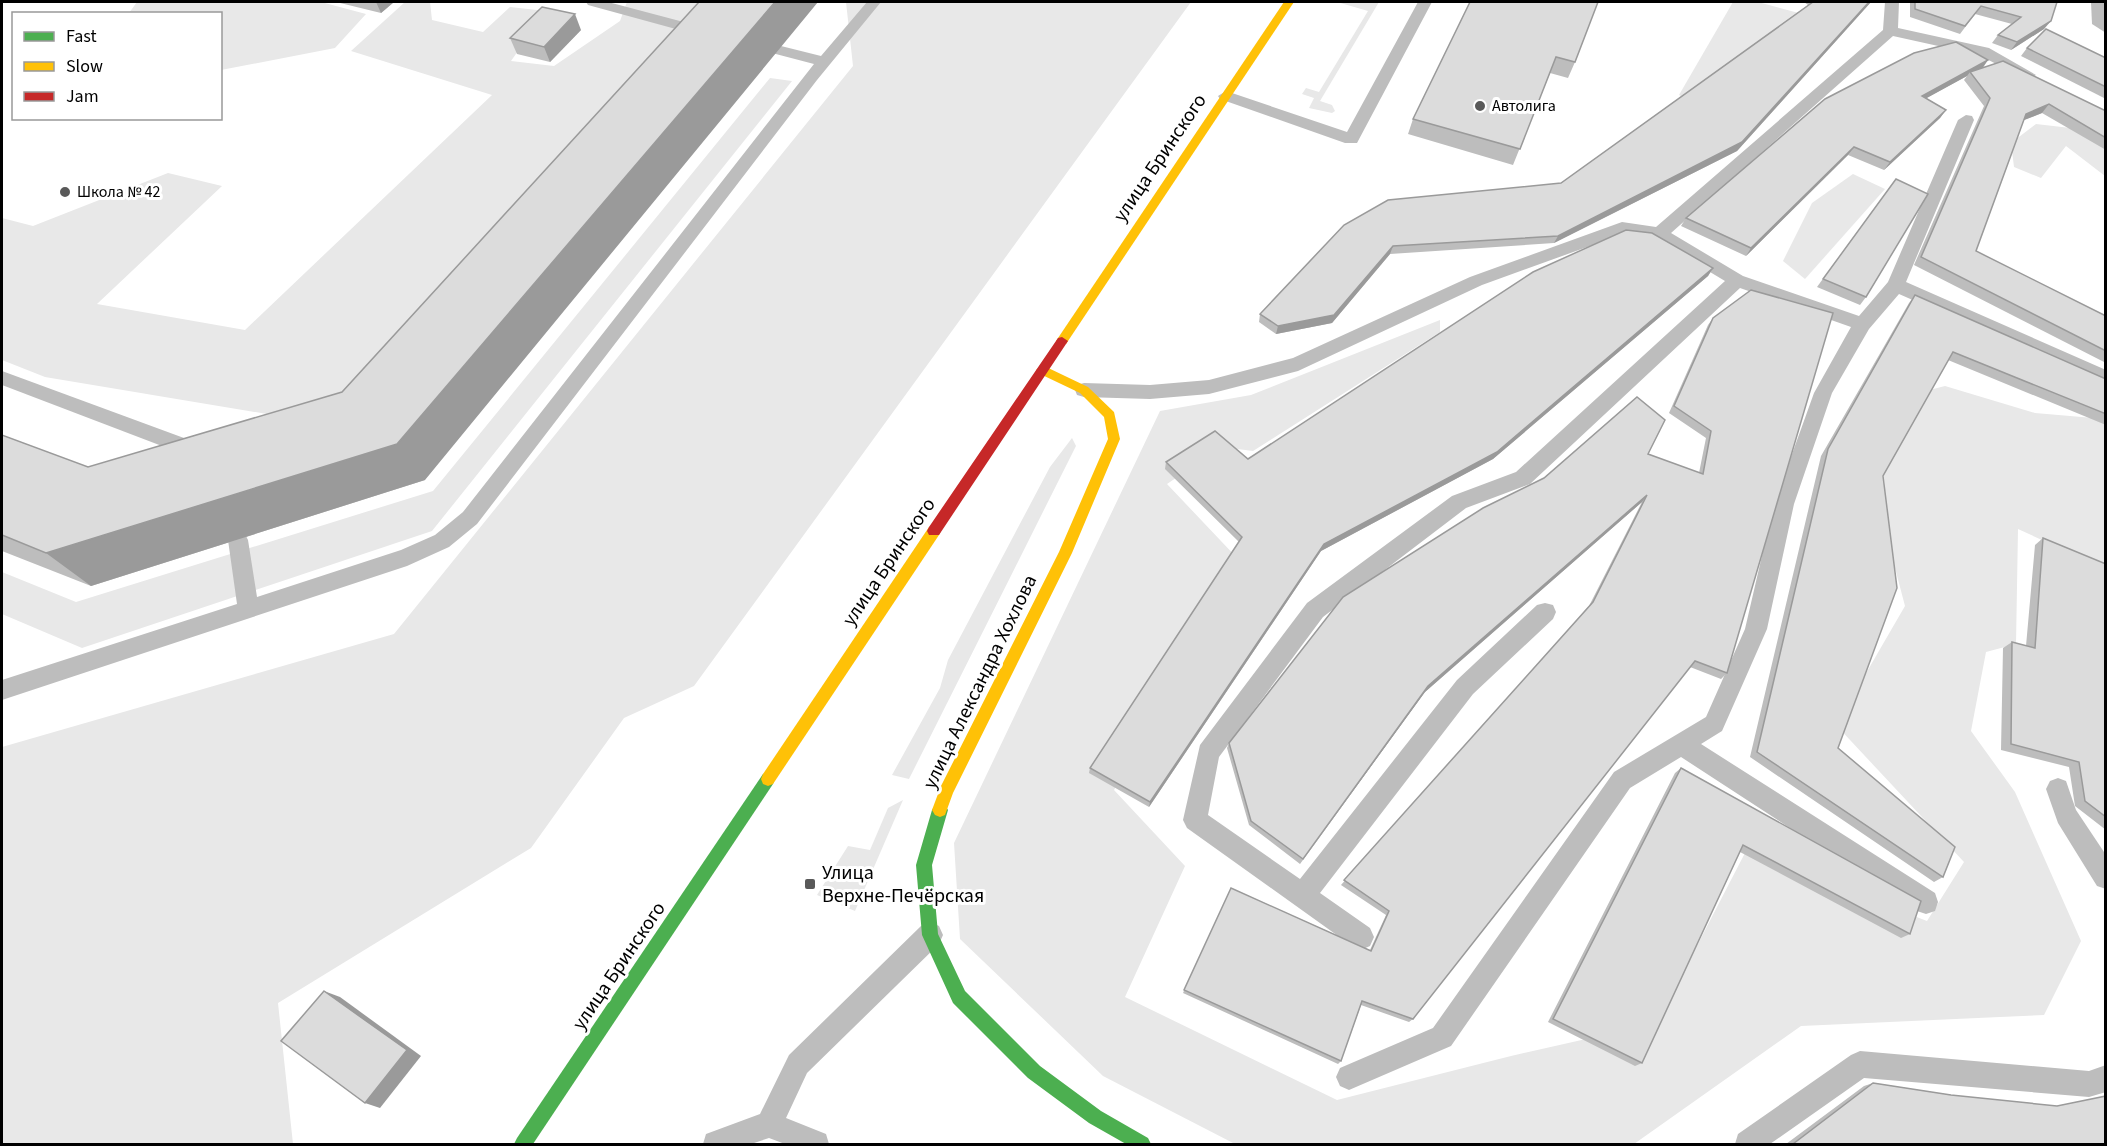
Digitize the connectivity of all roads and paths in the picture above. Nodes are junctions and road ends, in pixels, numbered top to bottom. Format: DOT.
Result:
graph roads {
  1 [pos="593,2"];
  2 [pos="872,2"];
  3 [pos="1289,2"];
  4 [pos="1425,2"];
  5 [pos="1892,2"];
  6 [pos="2098,2"];
  7 [pos="2106,29"];
  8 [pos="1890,31"];
  9 [pos="716,35"];
  10 [pos="777,50"];
  11 [pos="824,62"];
  12 [pos="2041,81"];
  13 [pos="1226,96"];
  14 [pos="1966,120"];
  15 [pos="1659,234"];
  16 [pos="1737,280"];
  17 [pos="1896,285"];
  18 [pos="1862,324"];
  19 [pos="1042,370"];
  20 [pos="2,378"];
  21 [pos="2106,378"];
  22 [pos="1084,390"];
  23 [pos="213,446"];
  24 [pos="238,540"];
  25 [pos="248,609"];
  26 [pos="1545,612"];
  27 [pos="2,690"];
  28 [pos="1681,744"];
  29 [pos="2058,789"];
  30 [pos="2106,877"];
  31 [pos="1303,895"];
  32 [pos="1926,902"];
  33 [pos="930,935"];
  34 [pos="1361,937"];
  35 [pos="1349,1077"];
  36 [pos="2106,1078"];
  37 [pos="769,1124"];
  38 [pos="524,1144"];
  39 [pos="716,1144"];
  40 [pos="816,1144"];
  41 [pos="1143,1144"];
  42 [pos="1748,1144"];
  1 -- 9 [label="lane"];
  2 -- 11 [label="lane"];
  3 -- 13 [label="main road, улица Бринского"];
  4 -- 13 [label="lane"];
  5 -- 8 [label="lane"];
  6 -- 7 [label="lane"];
  8 -- 12 [label="lane"];
  8 -- 15 [label="lane"];
  10 -- 11 [label="lane"];
  11 -- 25 [label="lane"];
  13 -- 19 [label="main road, улица Бринского"];
  14 -- 17 [label="lane"];
  15 -- 16 [label="lane"];
  15 -- 22 [label="lane"];
  16 -- 18 [label="lane"];
  16 -- 31 [label="lane"];
  17 -- 18 [label="lane"];
  17 -- 21 [label="lane"];
  18 -- 28 [label="lane"];
  19 -- 22 [label="main road, улица Александра Хохлова"];
  19 -- 38 [label="main road, улица Бринского"];
  20 -- 23 [label="lane"];
  22 -- 33 [label="main road, улица Александра Хохлова"];
  24 -- 25 [label="lane"];
  25 -- 27 [label="lane"];
  26 -- 31 [label="lane"];
  28 -- 32 [label="lane"];
  28 -- 35 [label="lane"];
  29 -- 30 [label="lane"];
  31 -- 34 [label="lane"];
  33 -- 37 [label="lane"];
  33 -- 41 [label="main road, улица Александра Хохлова"];
  36 -- 42 [label="lane"];
  37 -- 39 [label="lane"];
  37 -- 40 [label="lane"];
}
